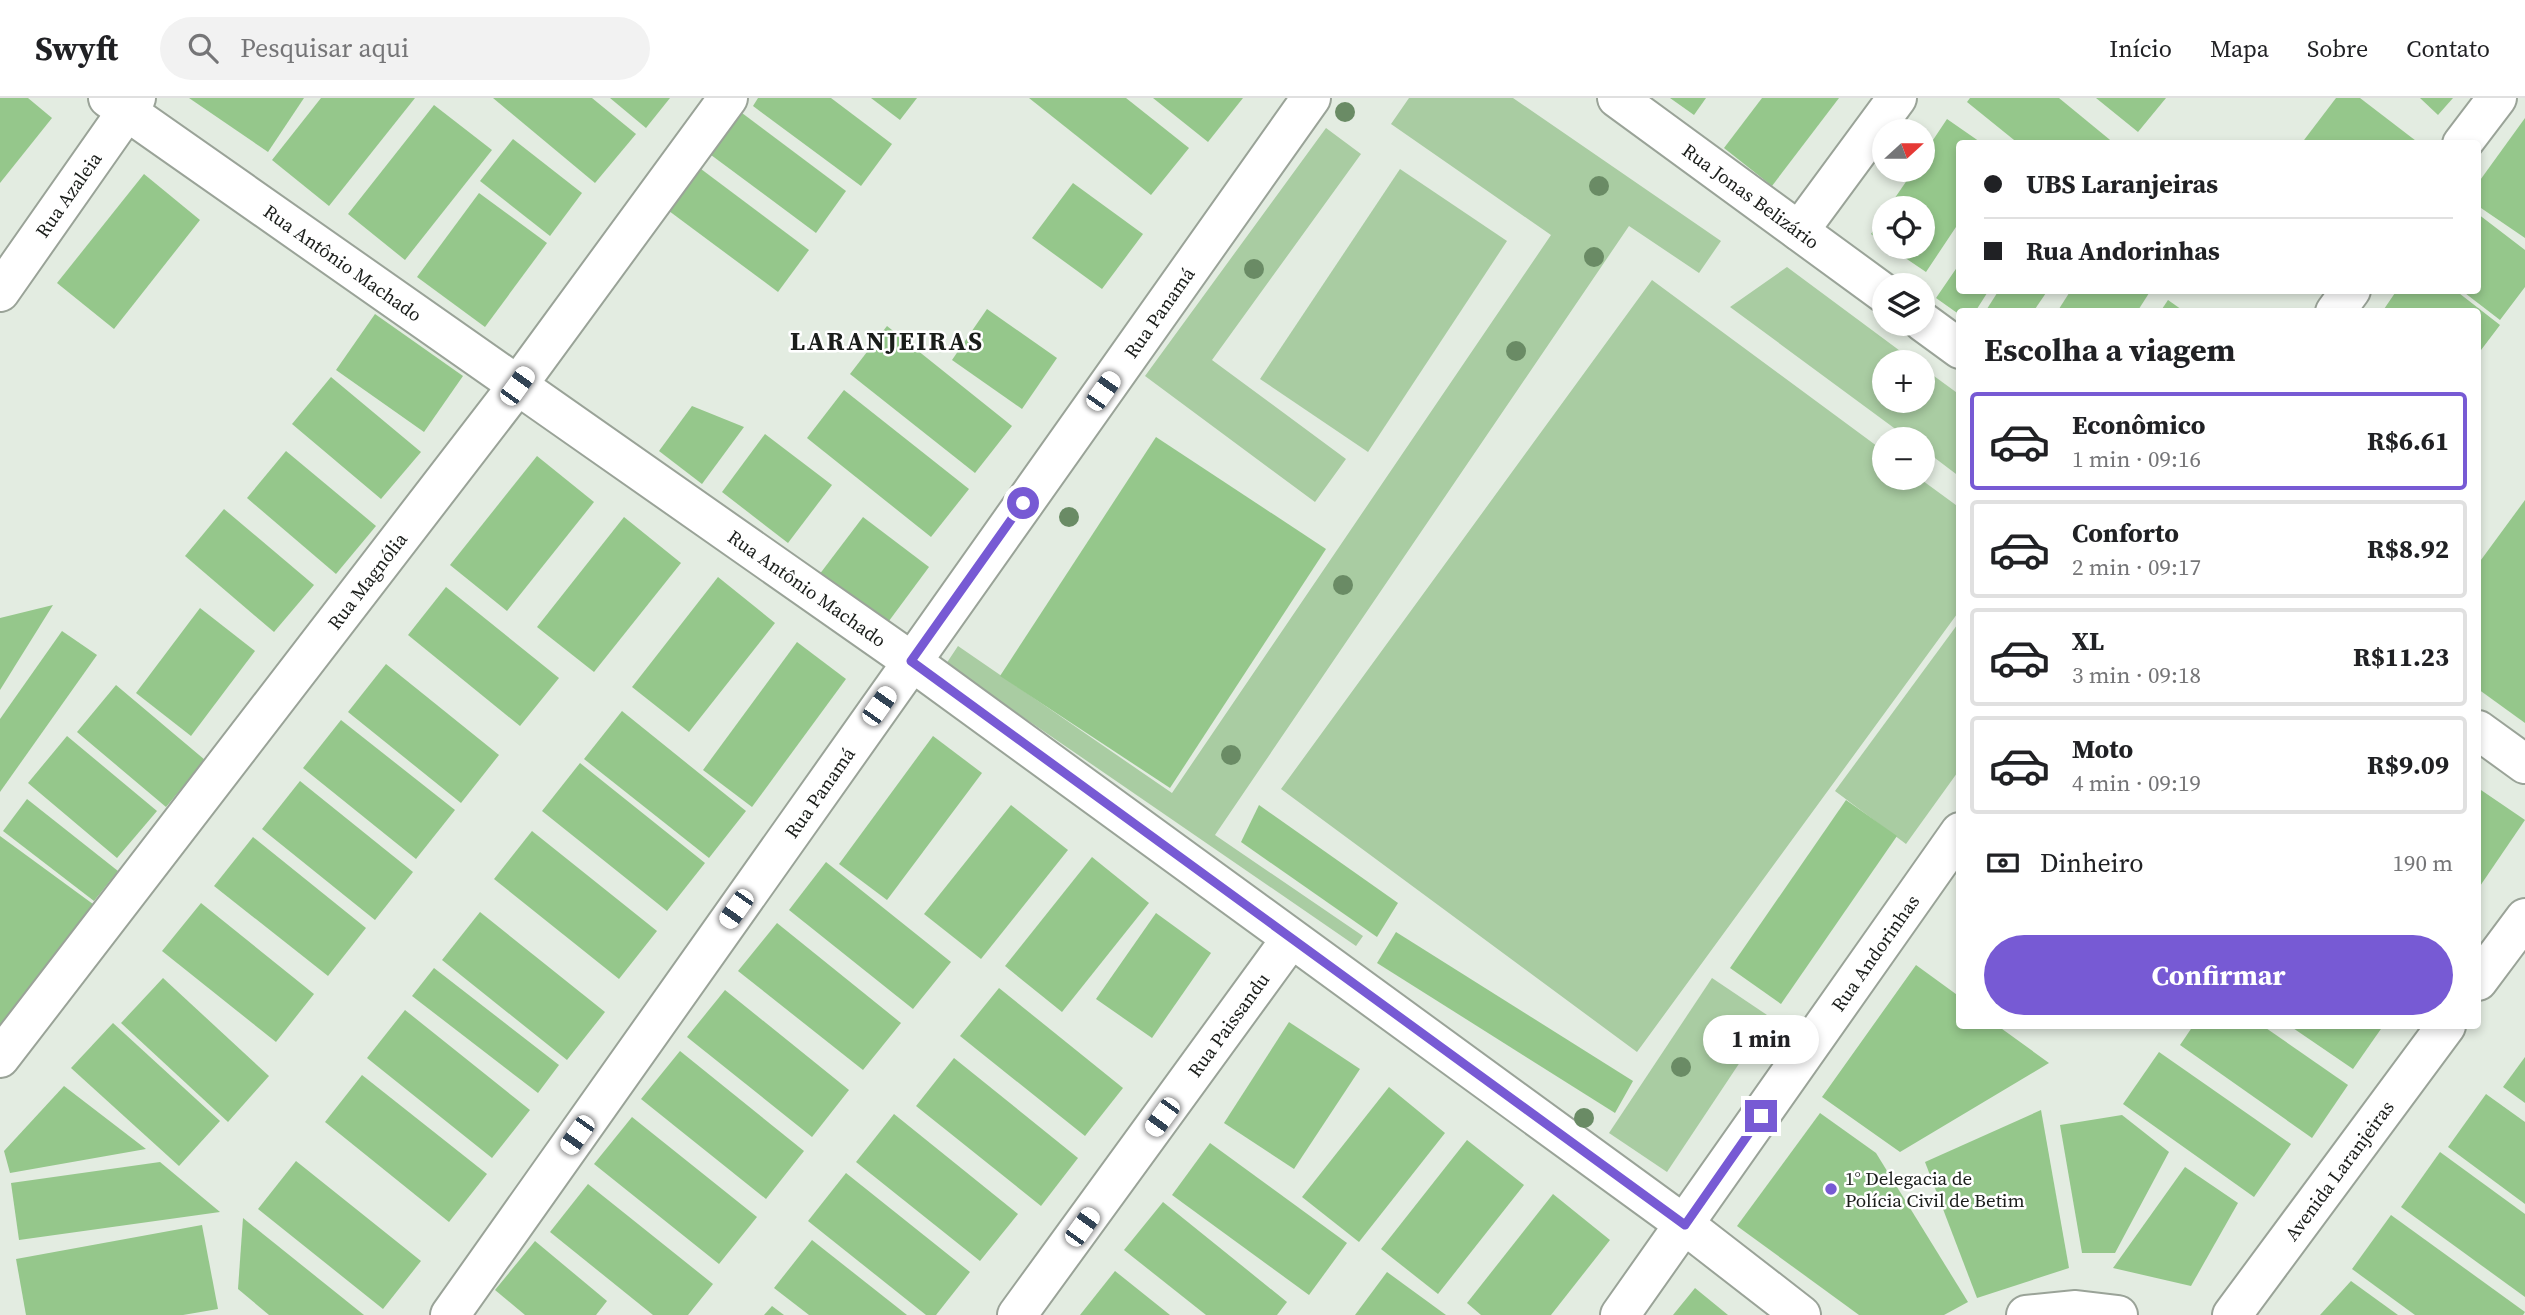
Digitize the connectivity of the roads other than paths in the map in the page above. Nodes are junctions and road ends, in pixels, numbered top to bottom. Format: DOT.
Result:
graph roads {
  1 [pos="728,98"];
  2 [pos="1311,98"];
  3 [pos="1617,98"];
  4 [pos="1897,98"];
  5 [pos="2497,98"];
  6 [pos="123,103"];
  7 [pos="2465,140"];
  8 [pos="1800,231"];
  9 [pos="1872,284"];
  10 [pos="0,292"];
  11 [pos="1935,331"];
  12 [pos="1956,346"];
  13 [pos="517,386"];
  14 [pos="911,661"];
  15 [pos="2481,732"];
  16 [pos="2525,764"];
  17 [pos="1956,838"];
  18 [pos="2525,918"];
  19 [pos="1290,940"];
  20 [pos="2481,977"];
  21 [pos="2443,1029"];
  22 [pos="0,1058"];
  23 [pos="1685,1225"];
  24 [pos="450,1315"];
  25 [pos="1017,1315"];
  26 [pos="1620,1315"];
  27 [pos="1801,1315"];
  28 [pos="2026,1315"];
  29 [pos="2118,1315"];
  30 [pos="2232,1315"];
  1 -- 13 [label="street, Rua Magnólia"];
  2 -- 14 [label="street, Rua Panamá"];
  3 -- 8 [label="street, Rua Jonas Belizário"];
  4 -- 8 [label="street"];
  5 -- 7 [label="street"];
  6 -- 10 [label="street, Rua Azaleia"];
  6 -- 13 [label="street, Rua Antônio Machado"];
  8 -- 9 [label="street, Rua Jonas Belizário"];
  11 -- 12 [label="street"];
  13 -- 14 [label="street, Rua Antônio Machado"];
  13 -- 22 [label="street, Rua Magnólia"];
  14 -- 19 [label="street, Rua Antônio Machado"];
  14 -- 24 [label="street, Rua Panamá"];
  15 -- 16 [label="street"];
  17 -- 23 [label="street, Rua Andorinhas"];
  18 -- 20 [label="street"];
  19 -- 23 [label="street, Rua Antônio Machado"];
  19 -- 25 [label="street, Rua Paissandu"];
  21 -- 30 [label="street, Avenida Laranjeiras"];
  23 -- 26 [label="street, Rua Andorinhas"];
  23 -- 27 [label="street, Rua Antônio Machado"];
  28 -- 29 [label="street"];
}
